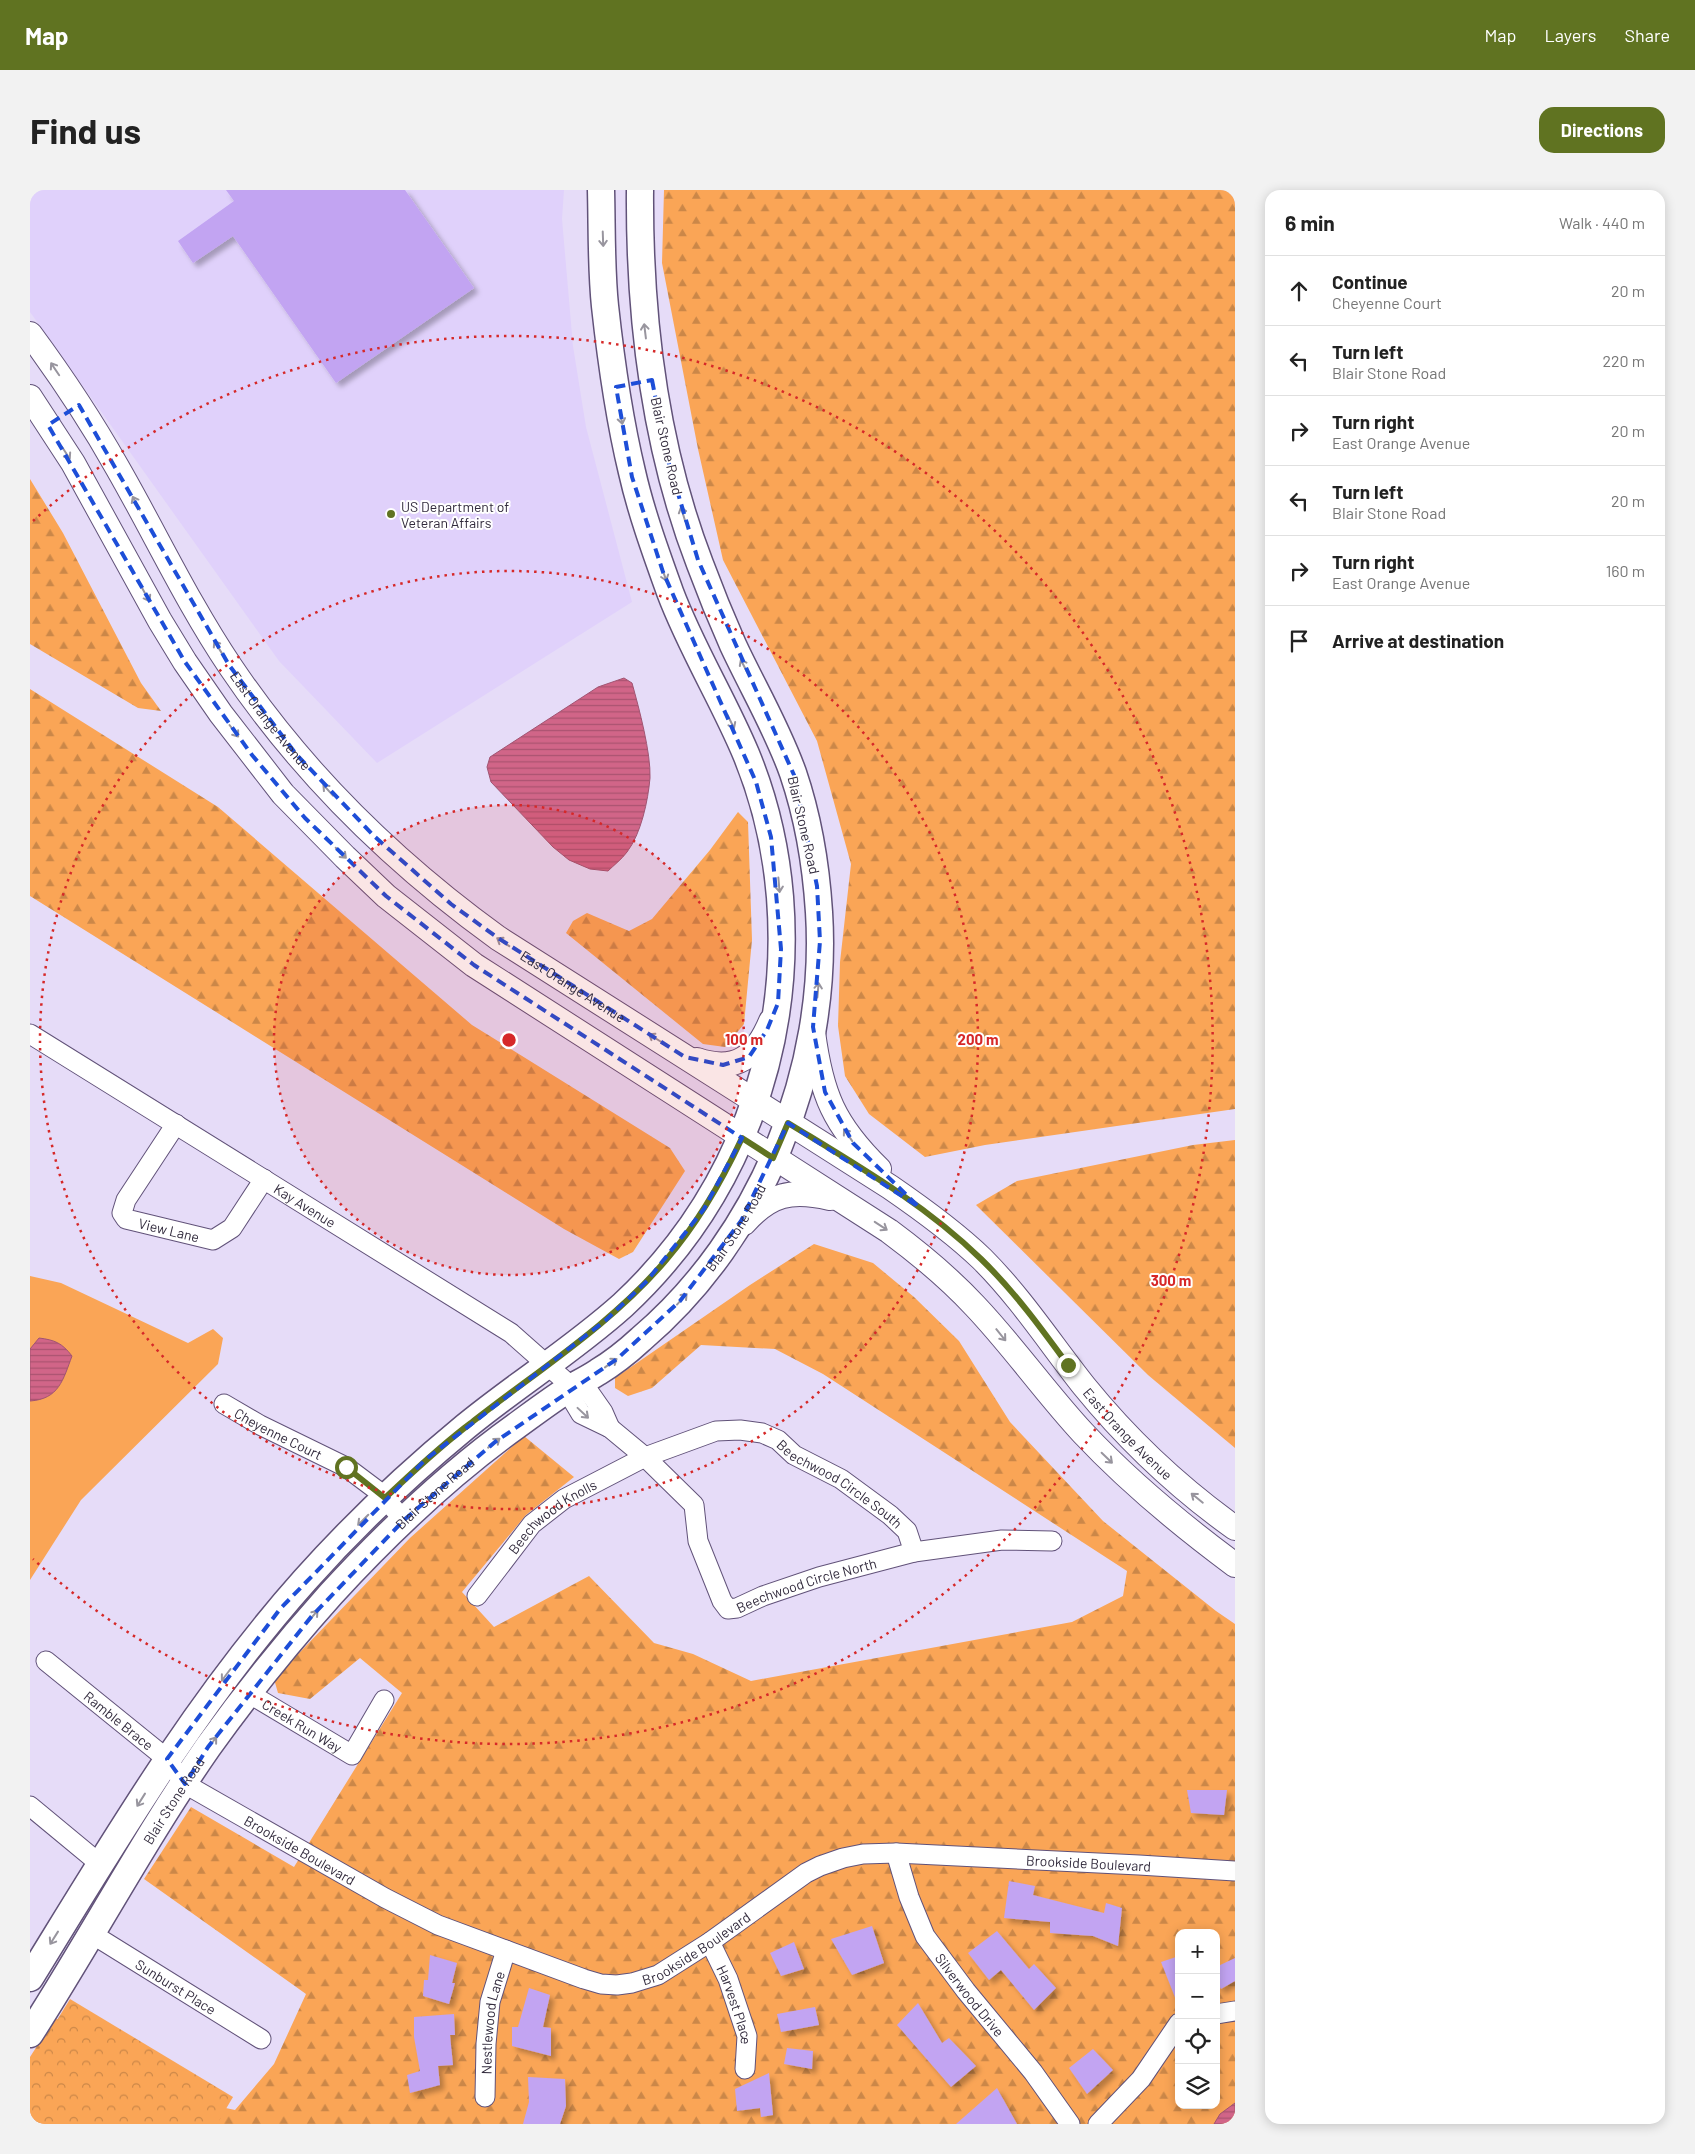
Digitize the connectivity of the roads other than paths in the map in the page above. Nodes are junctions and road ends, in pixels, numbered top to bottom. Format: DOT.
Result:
graph roads {
  1 [pos="601,190"];
  2 [pos="640,190"];
  3 [pos="30,334"];
  4 [pos="652,380"];
  5 [pos="616,387"];
  6 [pos="30,398"];
  7 [pos="79,405"];
  8 [pos="48,425"];
  9 [pos="778,1003"];
  10 [pos="813,1027"];
  11 [pos="30,1034"];
  12 [pos="686,1057"];
  13 [pos="756,1102"];
  14 [pos="788,1123"];
  15 [pos="176,1124"];
  16 [pos="742,1138"];
  17 [pos="773,1158"];
  18 [pos="264,1179"];
  19 [pos="840,1200"];
  20 [pos="919,1207"];
  21 [pos="727,1241"];
  22 [pos="548,1365"];
  23 [pos="572,1387"];
  24 [pos="224,1404"];
  25 [pos="646,1457"];
  26 [pos="385,1498"];
  27 [pos="404,1520"];
  28 [pos="1235,1528"];
  29 [pos="1052,1541"];
  30 [pos="914,1552"];
  31 [pos="1235,1565"];
  32 [pos="477,1596"];
  33 [pos="46,1661"];
  34 [pos="250,1694"];
  35 [pos="384,1700"];
  36 [pos="167,1759"];
  37 [pos="185,1784"];
  38 [pos="30,1806"];
  39 [pos="896,1853"];
  40 [pos="100,1864"];
  41 [pos="1235,1871"];
  42 [pos="92,1934"];
  43 [pos="710,1942"];
  44 [pos="506,1950"];
  45 [pos="30,1978"];
  46 [pos="1235,2011"];
  47 [pos="1220,2013"];
  48 [pos="1175,2029"];
  49 [pos="30,2034"];
  50 [pos="261,2039"];
  51 [pos="745,2069"];
  52 [pos="485,2097"];
  53 [pos="1070,2124"];
  54 [pos="1098,2124"];
  1 -- 5 [label="main road, Blair Stone Road, one-way"];
  4 -- 2 [label="main road, Blair Stone Road, one-way"];
  7 -- 3 [label="street, East Orange Avenue, one-way"];
  4 -- 5 [label="main road"];
  10 -- 4 [label="main road, Blair Stone Road, one-way"];
  5 -- 9 [label="main road, Blair Stone Road, one-way"];
  6 -- 8 [label="street"];
  7 -- 8 [label="street"];
  12 -- 7 [label="street, East Orange Avenue, one-way"];
  8 -- 16 [label="street, one-way"];
  9 -- 12 [label="street"];
  9 -- 13 [label="main road, Blair Stone Road"];
  10 -- 14 [label="main road, Blair Stone Road"];
  20 -- 10 [label="street, one-way"];
  11 -- 15 [label="street, Kay Avenue"];
  12 -- 13 [label="street, East Orange Avenue"];
  13 -- 14 [label="street, East Orange Avenue"];
  13 -- 16 [label="main road, Blair Stone Road"];
  14 -- 17 [label="main road, Blair Stone Road"];
  14 -- 20 [label="street, East Orange Avenue"];
  15 -- 18 [label="street, Kay Avenue"];
  15 -- 18 [label="street, View Lane"];
  16 -- 17 [label="street"];
  16 -- 22 [label="main road, Blair Stone Road"];
  17 -- 19 [label="street"];
  17 -- 21 [label="main road, Blair Stone Road"];
  18 -- 22 [label="street, Kay Avenue"];
  19 -- 21 [label="street"];
  19 -- 31 [label="street, one-way"];
  28 -- 20 [label="street, East Orange Avenue, one-way"];
  23 -- 21 [label="main road, Blair Stone Road, one-way"];
  22 -- 23 [label="street, Kay Avenue"];
  22 -- 26 [label="main road, Blair Stone Road"];
  23 -- 25 [label="street"];
  27 -- 23 [label="main road, Blair Stone Road, one-way"];
  24 -- 26 [label="street, Cheyenne Court"];
  25 -- 30 [label="street, Beechwood Circle South"];
  25 -- 30 [label="street, Beechwood Circle North"];
  25 -- 32 [label="street, Beechwood Knolls"];
  26 -- 27 [label="street, Cheyenne Court"];
  26 -- 36 [label="main road, Blair Stone Road, one-way"];
  34 -- 27 [label="main road, Blair Stone Road, one-way"];
  29 -- 30 [label="street"];
  33 -- 36 [label="street, Ramble Brace"];
  34 -- 35 [label="street, Creek Run Way"];
  37 -- 34 [label="main road, Blair Stone Road, one-way"];
  36 -- 37 [label="street, Ramble Brace"];
  36 -- 40 [label="main road, Blair Stone Road, one-way"];
  37 -- 42 [label="main road, Blair Stone Road"];
  37 -- 44 [label="street, Brookside Boulevard"];
  38 -- 40 [label="street"];
  39 -- 41 [label="street, Brookside Boulevard"];
  39 -- 43 [label="street, Brookside Boulevard"];
  39 -- 53 [label="street, Silverwood Drive"];
  40 -- 45 [label="main road, Blair Stone Road, one-way"];
  42 -- 49 [label="main road, Blair Stone Road"];
  42 -- 50 [label="street, Sunburst Place"];
  43 -- 44 [label="street, Brookside Boulevard"];
  43 -- 51 [label="street, Harvest Place"];
  44 -- 52 [label="street, Nestlewood Lane"];
  46 -- 47 [label="street"];
  48 -- 54 [label="street"];
}
